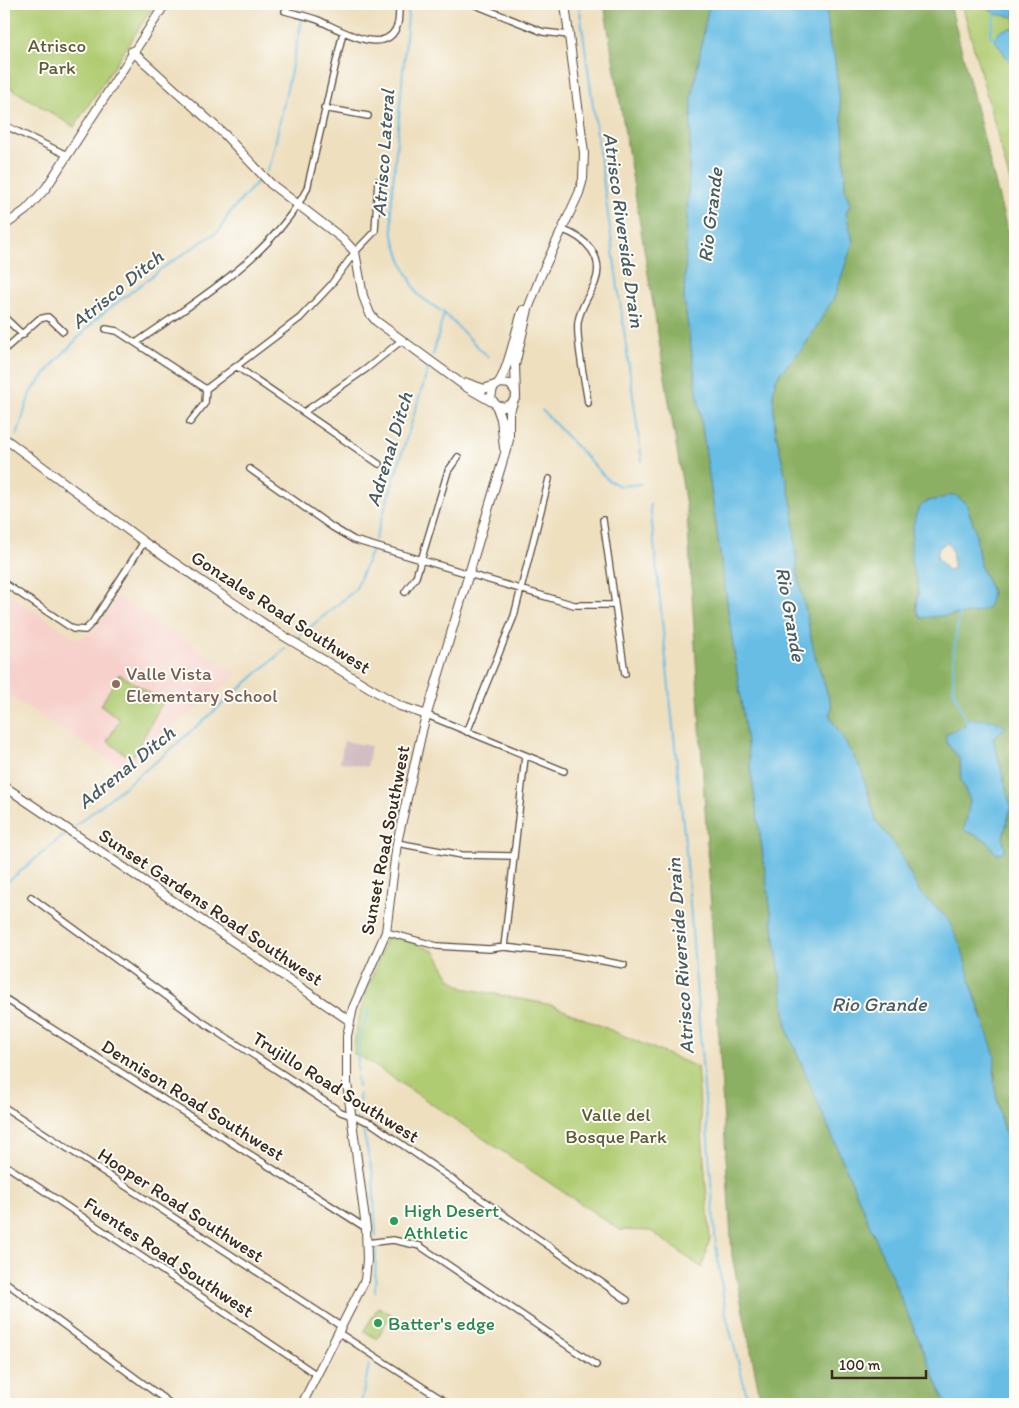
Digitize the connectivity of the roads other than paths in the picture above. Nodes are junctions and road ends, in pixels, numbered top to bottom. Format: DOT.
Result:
graph roads {
  1 [pos="165,4"];
  2 [pos="399,4"];
  3 [pos="473,4"];
  4 [pos="496,4"];
  5 [pos="565,4"];
  6 [pos="285,11"];
  7 [pos="493,12"];
  8 [pos="343,32"];
  9 [pos="569,35"];
  10 [pos="132,52"];
  11 [pos="324,108"];
  12 [pos="368,116"];
  13 [pos="4,125"];
  14 [pos="67,155"];
  15 [pos="378,181"];
  16 [pos="298,204"];
  17 [pos="4,226"];
  18 [pos="563,230"];
  19 [pos="355,252"];
  20 [pos="541,275"];
  21 [pos="4,317"];
  22 [pos="106,329"];
  23 [pos="62,331"];
  24 [pos="23,335"];
  25 [pos="401,341"];
  26 [pos="136,343"];
  27 [pos="4,350"];
  28 [pos="236,366"];
  29 [pos="445,372"];
  30 [pos="497,384"];
  31 [pos="206,389"];
  32 [pos="515,391"];
  33 [pos="513,402"];
  34 [pos="588,403"];
  35 [pos="495,404"];
  36 [pos="304,412"];
  37 [pos="190,422"];
  38 [pos="4,438"];
  39 [pos="504,450"];
  40 [pos="458,457"];
  41 [pos="379,464"];
  42 [pos="250,469"];
  43 [pos="549,479"];
  44 [pos="603,520"];
  45 [pos="144,542"];
  46 [pos="422,560"];
  47 [pos="469,574"];
  48 [pos="4,583"];
  49 [pos="521,589"];
  50 [pos="405,592"];
  51 [pos="615,605"];
  52 [pos="625,674"];
  53 [pos="427,715"];
  54 [pos="468,732"];
  55 [pos="525,757"];
  56 [pos="564,772"];
  57 [pos="4,786"];
  58 [pos="397,843"];
  59 [pos="513,856"];
  60 [pos="32,897"];
  61 [pos="386,932"];
  62 [pos="504,947"];
  63 [pos="624,965"];
  64 [pos="4,998"];
  65 [pos="350,1020"];
  66 [pos="4,1107"];
  67 [pos="353,1117"];
  68 [pos="4,1164"];
  69 [pos="366,1228"];
  70 [pos="366,1243"];
  71 [pos="4,1281"];
  72 [pos="627,1300"];
  73 [pos="341,1330"];
  74 [pos="596,1364"];
  75 [pos="317,1375"];
  76 [pos="171,1404"];
  77 [pos="302,1404"];
  78 [pos="449,1404"];
  1 -- 10 [label="street"];
  2 -- 8 [label="street"];
  3 -- 7 [label="street"];
  4 -- 7 [label="street"];
  5 -- 9 [label="street"];
  6 -- 8 [label="street"];
  7 -- 9 [label="street"];
  8 -- 11 [label="street"];
  9 -- 18 [label="street"];
  10 -- 14 [label="street"];
  10 -- 16 [label="street"];
  11 -- 12 [label="street"];
  11 -- 16 [label="street"];
  13 -- 14 [label="street"];
  14 -- 17 [label="street"];
  15 -- 19 [label="street"];
  16 -- 19 [label="street"];
  16 -- 26 [label="street"];
  18 -- 20 [label="street"];
  18 -- 34 [label="street"];
  19 -- 25 [label="street"];
  19 -- 28 [label="street"];
  20 -- 30 [label="street"];
  20 -- 32 [label="street"];
  21 -- 24 [label="street"];
  22 -- 26 [label="street"];
  23 -- 24 [label="street"];
  24 -- 27 [label="street"];
  25 -- 29 [label="street"];
  25 -- 36 [label="street"];
  26 -- 31 [label="street"];
  28 -- 31 [label="street"];
  28 -- 36 [label="street"];
  29 -- 30 [label="street"];
  29 -- 35 [label="street"];
  30 -- 32 [label="street"];
  30 -- 35 [label="street"];
  31 -- 37 [label="street"];
  32 -- 33 [label="street"];
  33 -- 35 [label="street"];
  33 -- 39 [label="street, Sunset Road Southwest"];
  35 -- 39 [label="street, Sunset Road Southwest"];
  36 -- 41 [label="street"];
  38 -- 45 [label="street, Gonzales Road Southwest"];
  39 -- 47 [label="street, Sunset Road Southwest"];
  40 -- 46 [label="street"];
  42 -- 46 [label="street"];
  43 -- 49 [label="street"];
  44 -- 51 [label="street"];
  45 -- 48 [label="street"];
  45 -- 53 [label="street, Gonzales Road Southwest"];
  46 -- 47 [label="street"];
  46 -- 50 [label="street"];
  47 -- 49 [label="street"];
  47 -- 53 [label="street, Sunset Road Southwest"];
  49 -- 51 [label="street"];
  49 -- 54 [label="street"];
  51 -- 52 [label="street"];
  53 -- 54 [label="street, Gonzales Road Southwest"];
  53 -- 58 [label="street, Sunset Road Southwest"];
  54 -- 55 [label="street, Gonzales Road Southwest"];
  55 -- 56 [label="street, Gonzales Road Southwest"];
  55 -- 59 [label="street"];
  57 -- 65 [label="street, Sunset Gardens Road Southwest"];
  58 -- 59 [label="street"];
  58 -- 61 [label="street, Sunset Road Southwest"];
  59 -- 62 [label="street"];
  60 -- 67 [label="street, Trujillo Road Southwest"];
  61 -- 62 [label="street"];
  61 -- 65 [label="street, Sunset Road Southwest"];
  62 -- 63 [label="street"];
  64 -- 69 [label="street, Dennison Road Southwest"];
  65 -- 67 [label="street, Sunset Road Southwest"];
  66 -- 73 [label="street, Hooper Road Southwest"];
  67 -- 69 [label="street, Sunset Road Southwest"];
  67 -- 72 [label="street, Trujillo Road Southwest"];
  68 -- 75 [label="street, Fuentes Road Southwest"];
  69 -- 70 [label="street, Sunset Road Southwest"];
  70 -- 73 [label="street, Sunset Road Southwest"];
  70 -- 74 [label="street"];
  71 -- 76 [label="street"];
  73 -- 75 [label="street, Sunset Road Southwest"];
  73 -- 78 [label="street, Hooper Road Southwest"];
  75 -- 77 [label="street, Sunset Road Southwest"];
}
